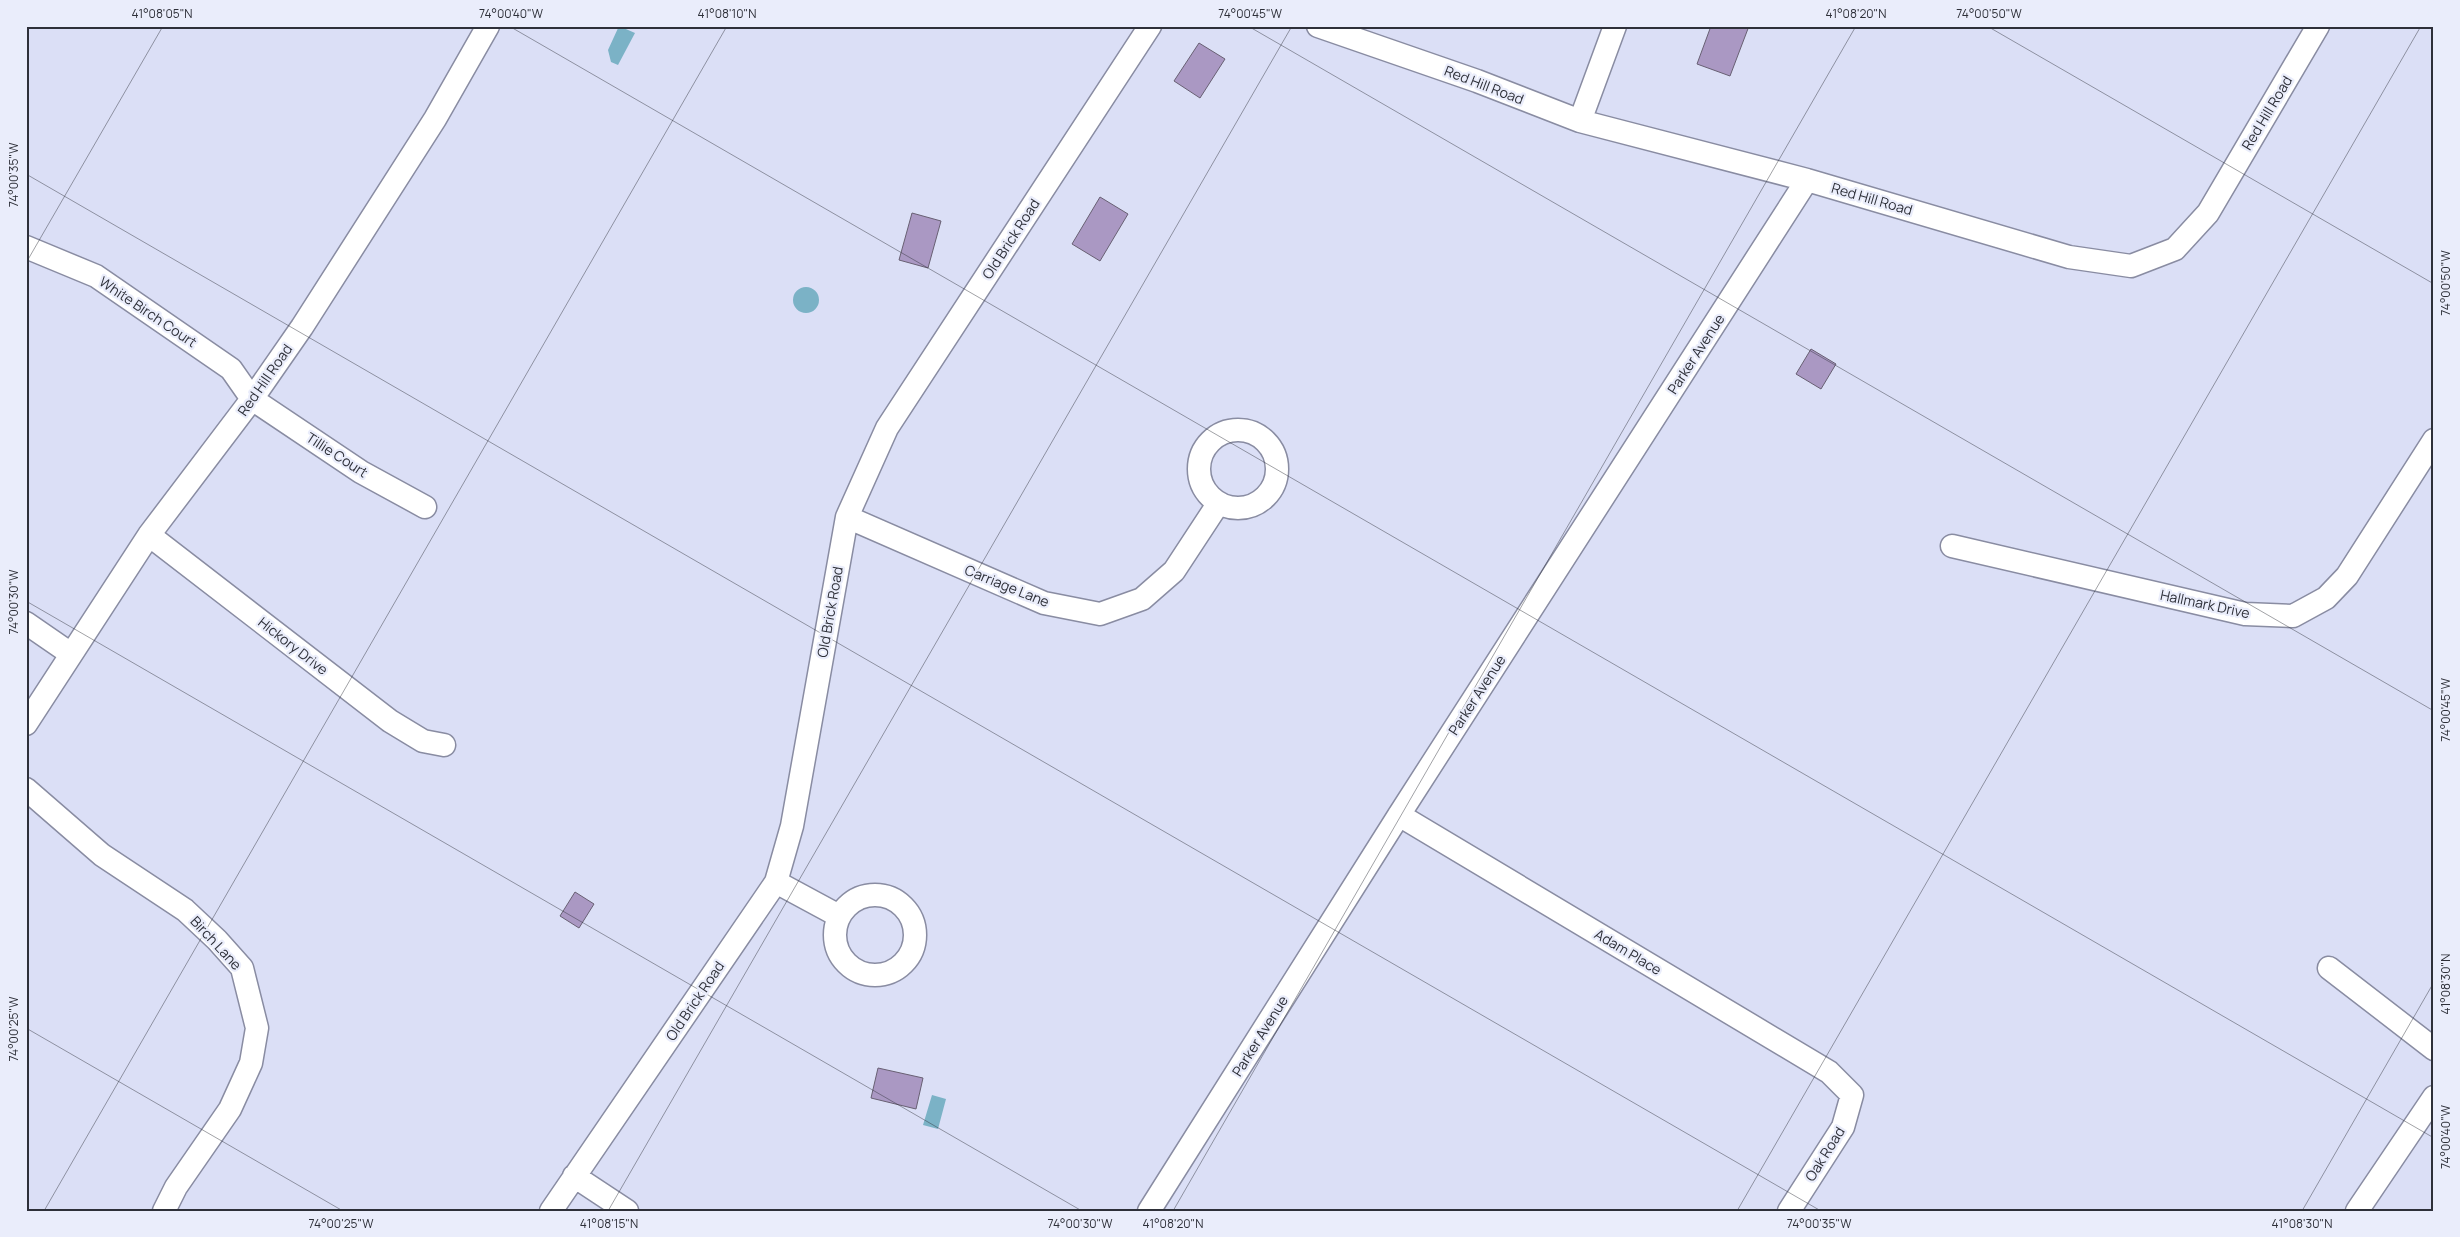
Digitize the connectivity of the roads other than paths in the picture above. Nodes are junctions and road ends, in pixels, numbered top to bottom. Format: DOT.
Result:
graph roads {
  1 [pos="488,26"];
  2 [pos="1150,26"];
  3 [pos="1318,26"];
  4 [pos="1615,26"];
  5 [pos="2318,26"];
  6 [pos="1580,121"];
  7 [pos="1807,180"];
  8 [pos="26,247"];
  9 [pos="252,399"];
  10 [pos="2434,440"];
  11 [pos="1218,504"];
  12 [pos="425,506"];
  13 [pos="847,517"];
  14 [pos="149,535"];
  15 [pos="1952,546"];
  16 [pos="26,624"];
  17 [pos="71,654"];
  18 [pos="26,724"];
  19 [pos="444,746"];
  20 [pos="26,789"];
  21 [pos="1399,815"];
  22 [pos="776,882"];
  23 [pos="839,916"];
  24 [pos="2329,968"];
  25 [pos="2434,1049"];
  26 [pos="1852,1095"];
  27 [pos="2434,1097"];
  28 [pos="574,1176"];
  29 [pos="164,1211"];
  30 [pos="551,1211"];
  31 [pos="627,1211"];
  32 [pos="1149,1211"];
  33 [pos="1789,1211"];
  34 [pos="2357,1211"];
  1 -- 9 [label="street, Red Hill Road"];
  2 -- 13 [label="street, Old Brick Road"];
  3 -- 6 [label="street, Red Hill Road"];
  4 -- 6 [label="street"];
  5 -- 7 [label="street, Red Hill Road"];
  6 -- 7 [label="street, Red Hill Road"];
  7 -- 21 [label="street, Parker Avenue"];
  8 -- 9 [label="street, White Birch Court"];
  9 -- 12 [label="street, Tillie Court"];
  9 -- 14 [label="street, Red Hill Road"];
  10 -- 15 [label="street, Hallmark Drive"];
  11 -- 13 [label="street, Carriage Lane"];
  13 -- 22 [label="street, Old Brick Road"];
  14 -- 17 [label="street, Red Hill Road"];
  14 -- 19 [label="street, Hickory Drive"];
  16 -- 17 [label="street"];
  17 -- 18 [label="street, Red Hill Road"];
  20 -- 29 [label="street, Birch Lane"];
  21 -- 26 [label="street, Adam Place"];
  21 -- 32 [label="street, Parker Avenue"];
  22 -- 23 [label="street"];
  22 -- 28 [label="street, Old Brick Road"];
  24 -- 25 [label="street"];
  26 -- 33 [label="street, Oak Road"];
  27 -- 34 [label="street"];
  28 -- 30 [label="street, Old Brick Road"];
  28 -- 31 [label="street"];
}
